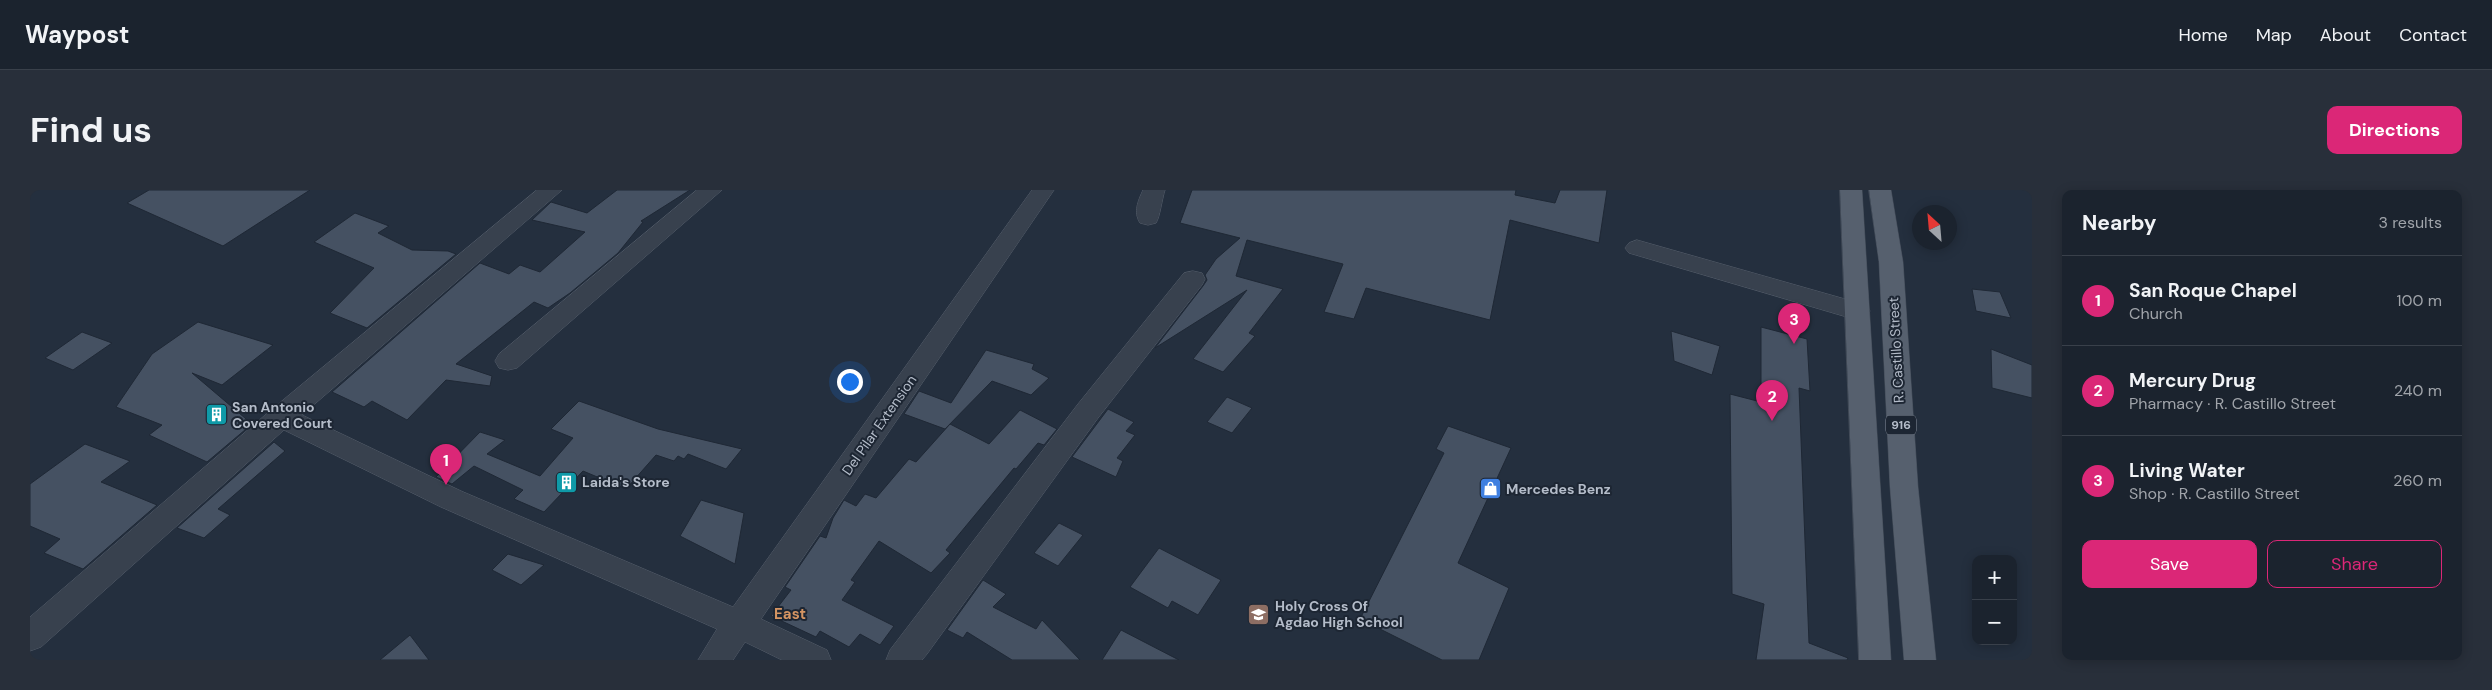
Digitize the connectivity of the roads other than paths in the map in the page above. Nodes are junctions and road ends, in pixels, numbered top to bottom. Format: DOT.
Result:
graph roads {
  1 [pos="551,190"];
  2 [pos="711,190"];
  3 [pos="1043,190"];
  4 [pos="1154,190"];
  5 [pos="1851,190"];
  6 [pos="1880,190"];
  7 [pos="1148,218"];
  8 [pos="1637,248"];
  9 [pos="1194,279"];
  10 [pos="1858,310"];
  11 [pos="508,361"];
  12 [pos="281,417"];
  13 [pos="1864,474"];
  14 [pos="1904,486"];
  15 [pos="740,624"];
  16 [pos="30,637"];
  17 [pos="714,660"];
  18 [pos="815,660"];
  19 [pos="902,660"];
  20 [pos="1875,660"];
  21 [pos="1920,660"];
  1 -- 12 [label="street"];
  2 -- 11 [label="street"];
  3 -- 15 [label="street, Del Pilar Extension"];
  4 -- 7 [label="street"];
  5 -- 10 [label="main road"];
  6 -- 14 [label="main road, R. Castillo Street / 916"];
  8 -- 10 [label="street"];
  9 -- 19 [label="street"];
  10 -- 13 [label="main road"];
  12 -- 15 [label="street"];
  12 -- 16 [label="street"];
  13 -- 14 [label="main road"];
  13 -- 20 [label="main road"];
  14 -- 21 [label="main road, R. Castillo Street / 916"];
  15 -- 17 [label="street, Del Pilar Extension"];
  15 -- 18 [label="street"];
}
